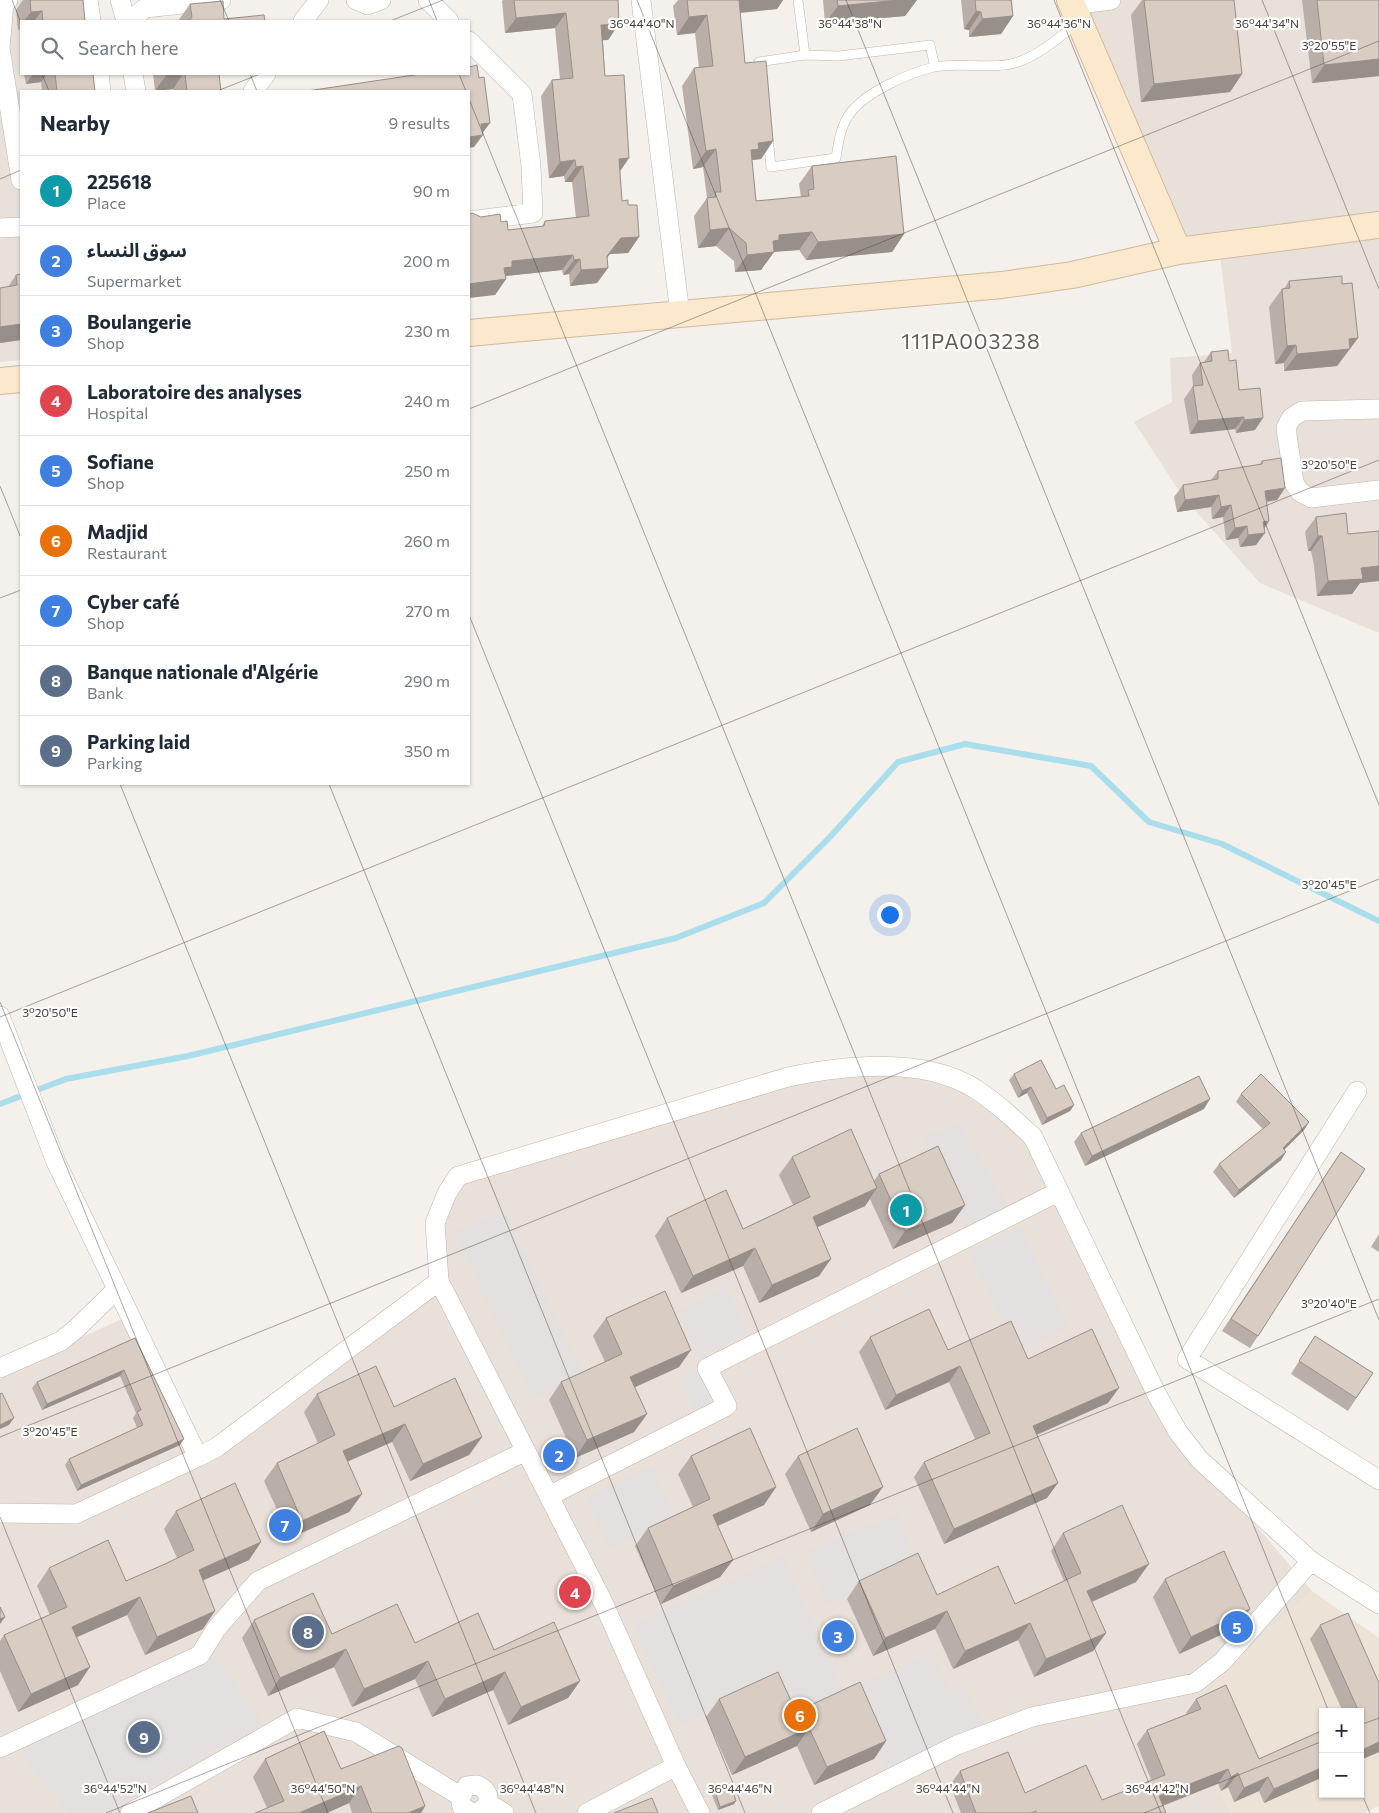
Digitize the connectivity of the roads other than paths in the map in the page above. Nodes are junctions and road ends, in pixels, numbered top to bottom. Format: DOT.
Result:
graph roads {
  1 [pos="8,0"];
  2 [pos="88,0"];
  3 [pos="120,0"];
  4 [pos="221,0"];
  5 [pos="319,0"];
  6 [pos="356,0"];
  7 [pos="382,0"];
  8 [pos="428,0"];
  9 [pos="641,0"];
  10 [pos="798,0"];
  11 [pos="1111,0"];
  12 [pos="1074,9"];
  13 [pos="91,20"];
  14 [pos="126,20"];
  15 [pos="131,20"];
  16 [pos="304,20"];
  17 [pos="448,20"];
  18 [pos="470,42"];
  19 [pos="805,55"];
  20 [pos="935,67"];
  21 [pos="99,75"];
  22 [pos="133,75"];
  23 [pos="265,75"];
  24 [pos="761,81"];
  25 [pos="101,90"];
  26 [pos="136,90"];
  27 [pos="254,90"];
  28 [pos="767,129"];
  29 [pos="20,174"];
  30 [pos="470,221"];
  31 [pos="1379,225"];
  32 [pos="20,227"];
  33 [pos="0,228"];
  34 [pos="1178,251"];
  35 [pos="680,314"];
  36 [pos="470,334"];
  37 [pos="20,379"];
  38 [pos="0,381"];
  39 [pos="1379,409"];
  40 [pos="1379,490"];
  41 [pos="0,1016"];
  42 [pos="1357,1090"];
  43 [pos="1058,1192"];
  44 [pos="439,1282"];
  45 [pos="116,1290"];
  46 [pos="0,1368"];
  47 [pos="526,1451"];
  48 [pos="198,1457"];
  49 [pos="1379,1480"];
  50 [pos="549,1496"];
  51 [pos="0,1513"];
  52 [pos="1311,1560"];
  53 [pos="1379,1604"];
  54 [pos="0,1748"];
  55 [pos="676,1766"];
  56 [pos="471,1808"];
  57 [pos="130,1813"];
  58 [pos="504,1813"];
  59 [pos="587,1813"];
  60 [pos="700,1813"];
  61 [pos="821,1813"];
  1 -- 29 [label="street"];
  2 -- 13 [label="street"];
  3 -- 14 [label="street"];
  4 -- 15 [label="street"];
  5 -- 16 [label="street"];
  6 -- 7 [label="street"];
  8 -- 17 [label="street"];
  9 -- 35 [label="street"];
  10 -- 19 [label="lane"];
  11 -- 12 [label="street"];
  12 -- 20 [label="lane"];
  12 -- 34 [label="street"];
  18 -- 30 [label="street"];
  19 -- 20 [label="lane"];
  19 -- 24 [label="lane"];
  20 -- 28 [label="lane"];
  21 -- 25 [label="street"];
  22 -- 26 [label="street"];
  23 -- 27 [label="street"];
  31 -- 34 [label="street"];
  32 -- 33 [label="street"];
  34 -- 35 [label="street"];
  35 -- 36 [label="street"];
  37 -- 38 [label="street"];
  39 -- 40 [label="street"];
  41 -- 45 [label="street"];
  42 -- 49 [label="street"];
  43 -- 44 [label="street"];
  43 -- 50 [label="street"];
  43 -- 52 [label="street"];
  44 -- 47 [label="street"];
  44 -- 48 [label="street"];
  45 -- 46 [label="street"];
  45 -- 48 [label="street"];
  47 -- 50 [label="street"];
  47 -- 54 [label="street"];
  48 -- 51 [label="street"];
  50 -- 55 [label="street"];
  52 -- 53 [label="street"];
  52 -- 61 [label="street"];
  55 -- 59 [label="street"];
  55 -- 60 [label="street"];
  56 -- 57 [label="street"];
  56 -- 58 [label="street"];
}
